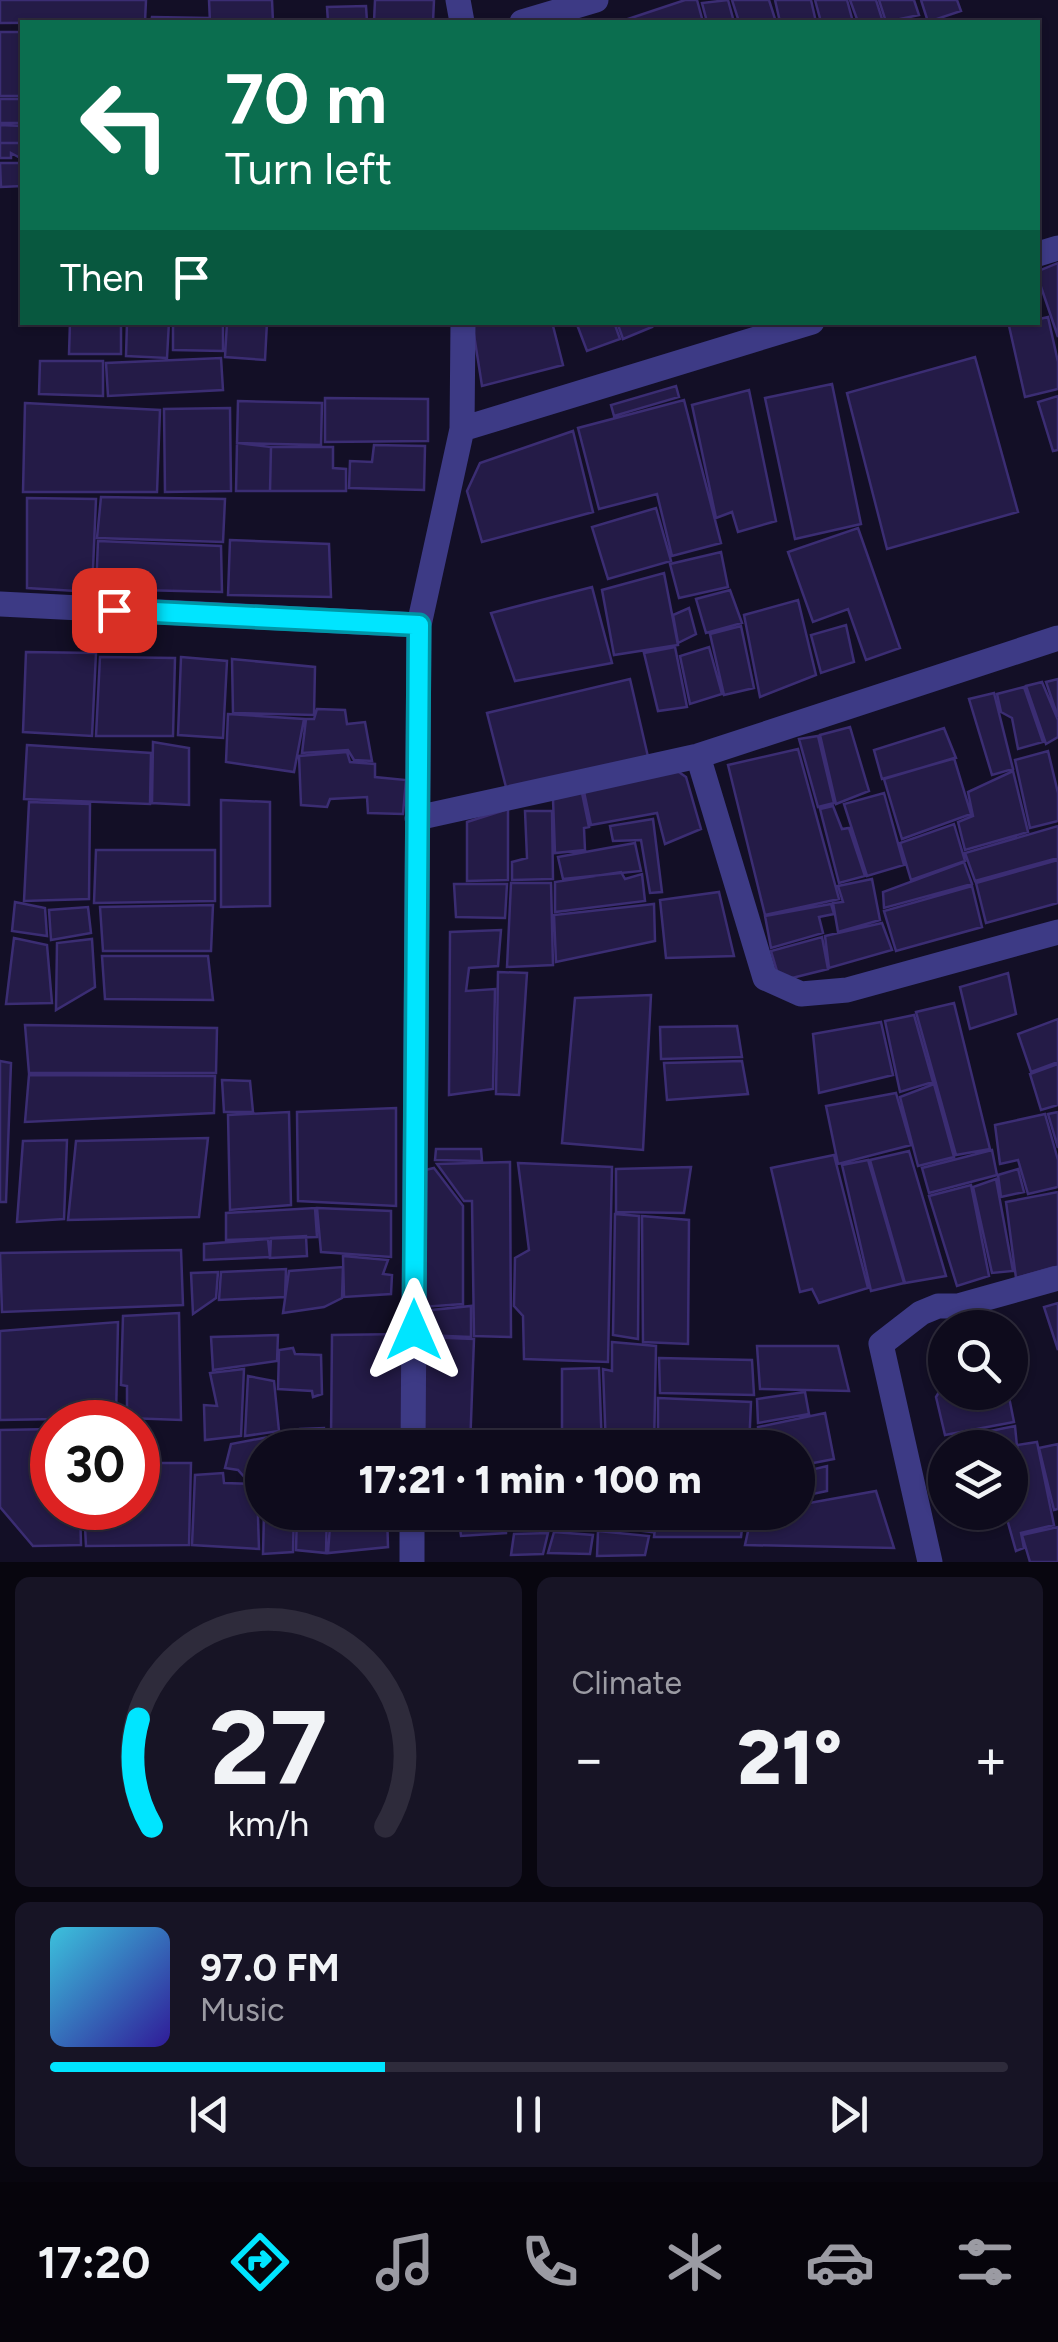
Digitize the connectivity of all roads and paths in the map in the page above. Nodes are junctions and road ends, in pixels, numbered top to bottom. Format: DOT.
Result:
graph roads {
  1 [pos="596,0"];
  2 [pos="529,20"];
  3 [pos="463,325"];
  4 [pos="802,325"];
  5 [pos="462,429"];
  6 [pos="0,604"];
  7 [pos="419,625"];
  8 [pos="1058,638"];
  9 [pos="698,756"];
  10 [pos="418,818"];
  11 [pos="1058,932"];
  12 [pos="1058,1278"];
  13 [pos="413,1430"];
  14 [pos="412,1530"];
  15 [pos="412,1562"];
  16 [pos="930,1562"];
  1 -- 2 [label="street"];
  3 -- 5 [label="street"];
  4 -- 5 [label="street"];
  5 -- 7 [label="street"];
  6 -- 7 [label="street"];
  7 -- 10 [label="street"];
  8 -- 9 [label="street"];
  9 -- 10 [label="street"];
  9 -- 11 [label="street"];
  10 -- 13 [label="street"];
  12 -- 16 [label="street"];
  14 -- 15 [label="street"];
}
